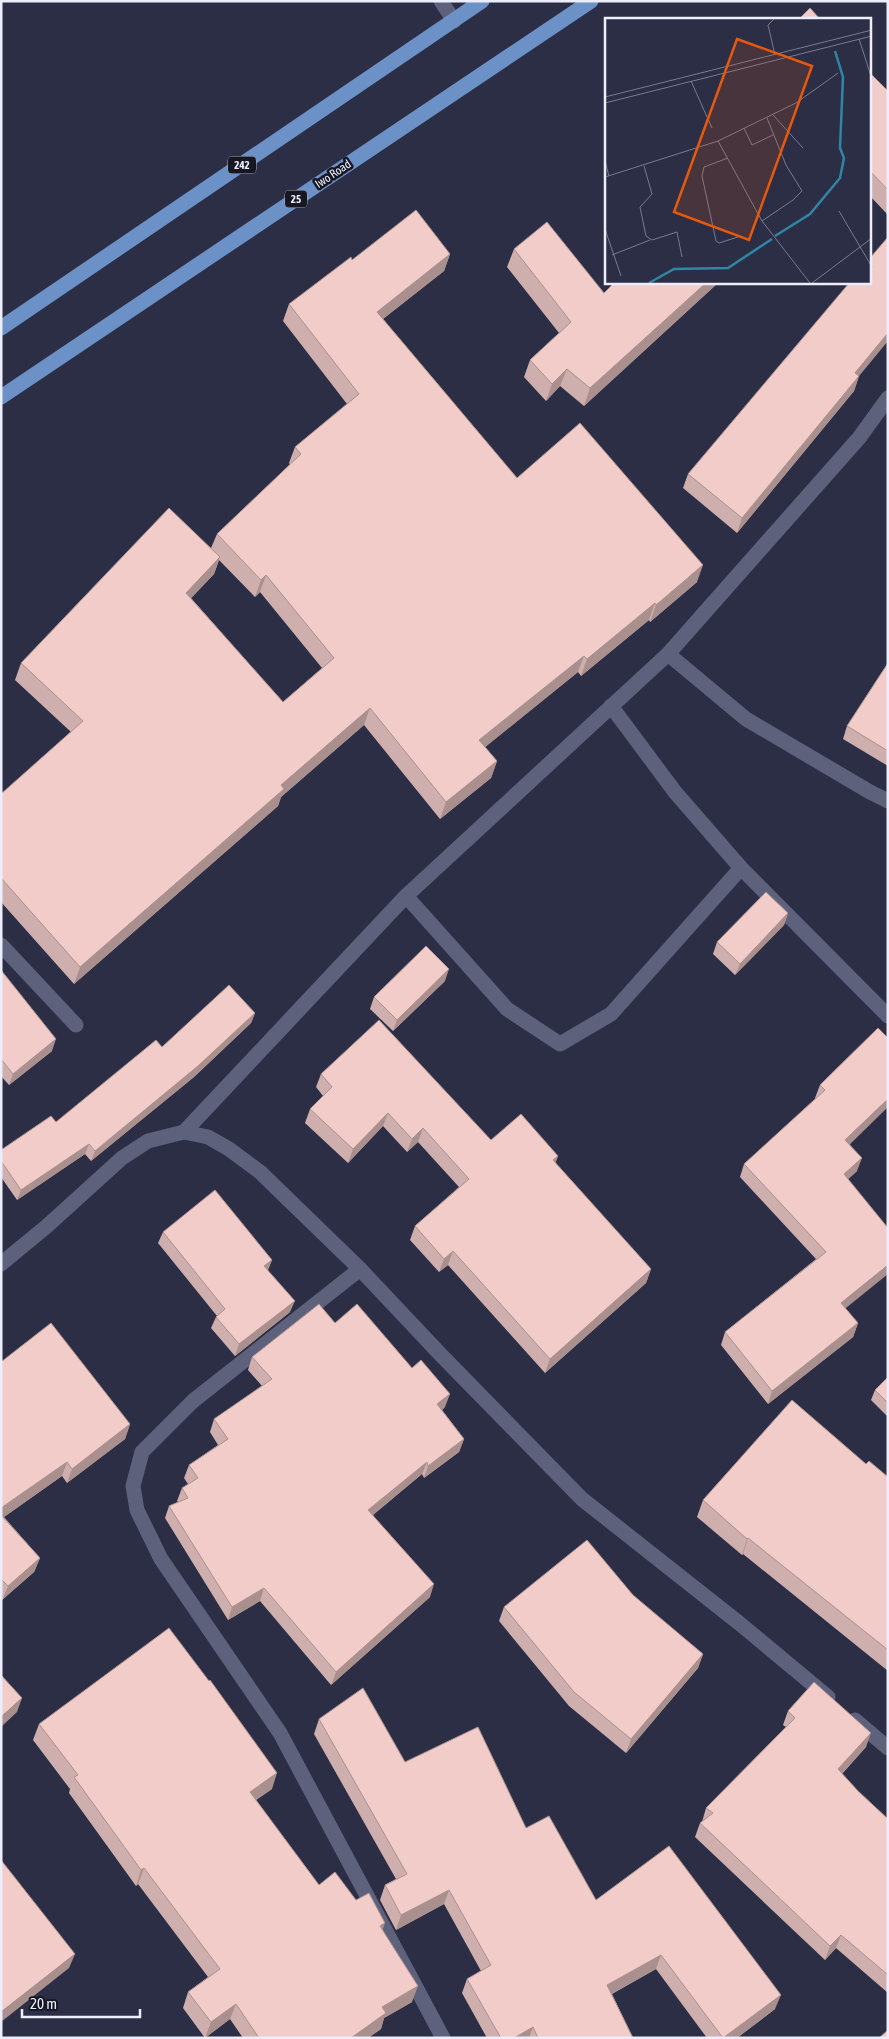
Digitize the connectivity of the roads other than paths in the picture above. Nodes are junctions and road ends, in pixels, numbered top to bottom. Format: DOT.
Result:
graph roads {
  1 [pos="441,1"];
  2 [pos="482,1"];
  3 [pos="591,1"];
  4 [pos="454,20"];
  5 [pos="1,328"];
  6 [pos="1,397"];
  7 [pos="888,398"];
  8 [pos="668,654"];
  9 [pos="611,706"];
  10 [pos="888,801"];
  11 [pos="740,868"];
  12 [pos="406,896"];
  13 [pos="1,945"];
  14 [pos="888,1016"];
  15 [pos="76,1025"];
  16 [pos="184,1132"];
  17 [pos="1,1264"];
  18 [pos="360,1269"];
  19 [pos="888,1748"];
  20 [pos="443,2038"];
  1 -- 4 [label="street"];
  2 -- 4 [label="main road, 242"];
  3 -- 6 [label="main road, Iwo Road / 25"];
  4 -- 5 [label="main road, 242"];
  7 -- 8 [label="street"];
  8 -- 9 [label="street"];
  8 -- 10 [label="street"];
  9 -- 11 [label="street"];
  9 -- 12 [label="street"];
  11 -- 12 [label="street"];
  11 -- 14 [label="street"];
  12 -- 16 [label="street"];
  13 -- 15 [label="street"];
  16 -- 17 [label="street"];
  16 -- 18 [label="street"];
  18 -- 19 [label="street"];
  18 -- 20 [label="street"];
}
